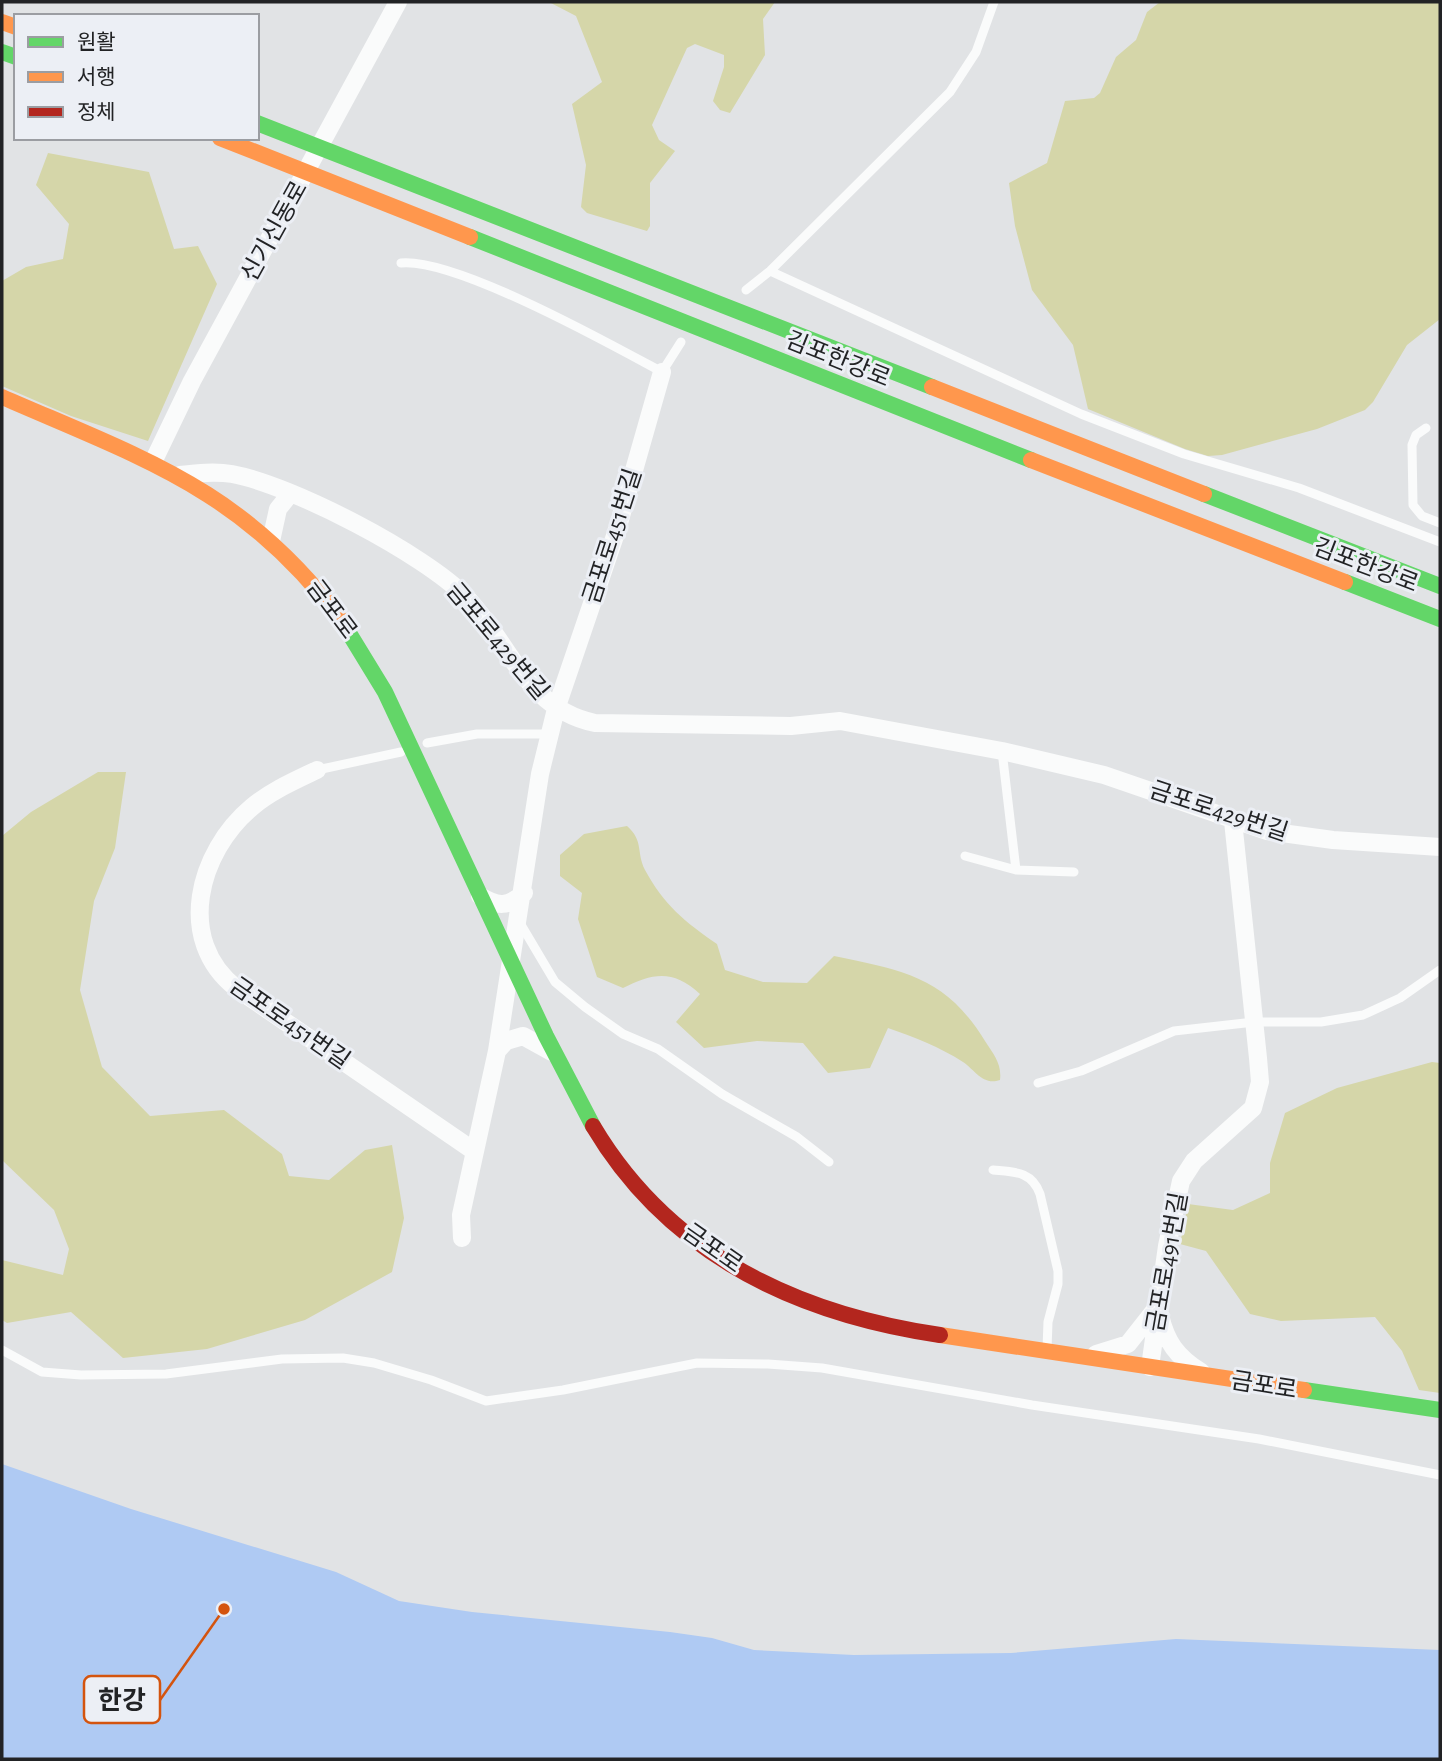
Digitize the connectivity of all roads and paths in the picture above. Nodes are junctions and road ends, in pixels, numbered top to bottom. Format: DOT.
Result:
graph roads {
  1 [pos="398,2"];
  2 [pos="994,2"];
  3 [pos="259,124"];
  4 [pos="225,140"];
  5 [pos="401,263"];
  6 [pos="770,271"];
  7 [pos="746,290"];
  8 [pos="681,342"];
  9 [pos="662,372"];
  10 [pos="2,397"];
  11 [pos="1426,428"];
  12 [pos="153,462"];
  13 [pos="180,475"];
  14 [pos="290,494"];
  15 [pos="1440,523"];
  16 [pos="271,541"];
  17 [pos="1440,542"];
  18 [pos="1440,586"];
  19 [pos="1440,618"];
  20 [pos="556,709"];
  21 [pos="550,734"];
  22 [pos="427,743"];
  23 [pos="1002,751"];
  24 [pos="401,752"];
  25 [pos="317,770"];
  26 [pos="1233,821"];
  27 [pos="1440,847"];
  28 [pos="965,856"];
  29 [pos="1016,870"];
  30 [pos="1074,872"];
  31 [pos="524,892"];
  32 [pos="480,896"];
  33 [pos="519,922"];
  34 [pos="512,964"];
  35 [pos="1440,970"];
  36 [pos="1254,1022"];
  37 [pos="497,1051"];
  38 [pos="552,1052"];
  39 [pos="1038,1083"];
  40 [pos="474,1151"];
  41 [pos="829,1162"];
  42 [pos="993,1170"];
  43 [pos="462,1238"];
  44 [pos="1158,1305"];
  45 [pos="2,1350"];
  46 [pos="1047,1351"];
  47 [pos="1085,1357"];
  48 [pos="1150,1367"];
  49 [pos="1207,1376"];
  50 [pos="1440,1410"];
  51 [pos="1440,1475"];
  1 -- 12 [label="street, 신기신동로"];
  2 -- 6 [label="lane"];
  3 -- 18 [label="main road, 김포한강로"];
  4 -- 19 [label="main road, 김포한강로"];
  5 -- 9 [label="lane"];
  6 -- 7 [label="lane"];
  6 -- 17 [label="lane"];
  8 -- 9 [label="lane, 금포로451번길"];
  9 -- 20 [label="street, 금포로451번길"];
  10 -- 12 [label="main road, 금포로"];
  11 -- 15 [label="lane"];
  12 -- 13 [label="main road, 금포로"];
  13 -- 14 [label="street, 금포로429번길"];
  13 -- 16 [label="main road, 금포로"];
  14 -- 16 [label="street"];
  14 -- 20 [label="street, 금포로429번길"];
  16 -- 32 [label="main road, 금포로"];
  20 -- 21 [label="street, 금포로451번길"];
  20 -- 23 [label="street, 금포로429번길"];
  21 -- 22 [label="lane"];
  21 -- 31 [label="street, 금포로451번길"];
  23 -- 26 [label="street, 금포로429번길"];
  23 -- 29 [label="lane"];
  24 -- 25 [label="lane, 금포로451번길"];
  25 -- 40 [label="street, 금포로451번길"];
  26 -- 27 [label="street, 금포로429번길"];
  26 -- 36 [label="street, 금포로491번길"];
  28 -- 29 [label="lane"];
  29 -- 30 [label="lane"];
  31 -- 32 [label="street"];
  31 -- 33 [label="street, 금포로451번길"];
  32 -- 34 [label="main road, 금포로"];
  33 -- 34 [label="street, 금포로451번길"];
  33 -- 41 [label="lane"];
  34 -- 37 [label="street"];
  34 -- 38 [label="main road, 금포로"];
  35 -- 36 [label="lane"];
  36 -- 39 [label="lane"];
  36 -- 44 [label="street, 금포로491번길"];
  37 -- 38 [label="street"];
  37 -- 40 [label="street"];
  38 -- 46 [label="main road, 금포로"];
  40 -- 43 [label="street"];
  42 -- 46 [label="lane"];
  44 -- 47 [label="street"];
  44 -- 48 [label="street, 금포로491번길"];
  44 -- 49 [label="street"];
  45 -- 51 [label="lane"];
  46 -- 47 [label="main road, 금포로"];
  47 -- 48 [label="main road, 금포로"];
  48 -- 49 [label="main road, 금포로"];
  49 -- 50 [label="main road, 금포로"];
}
